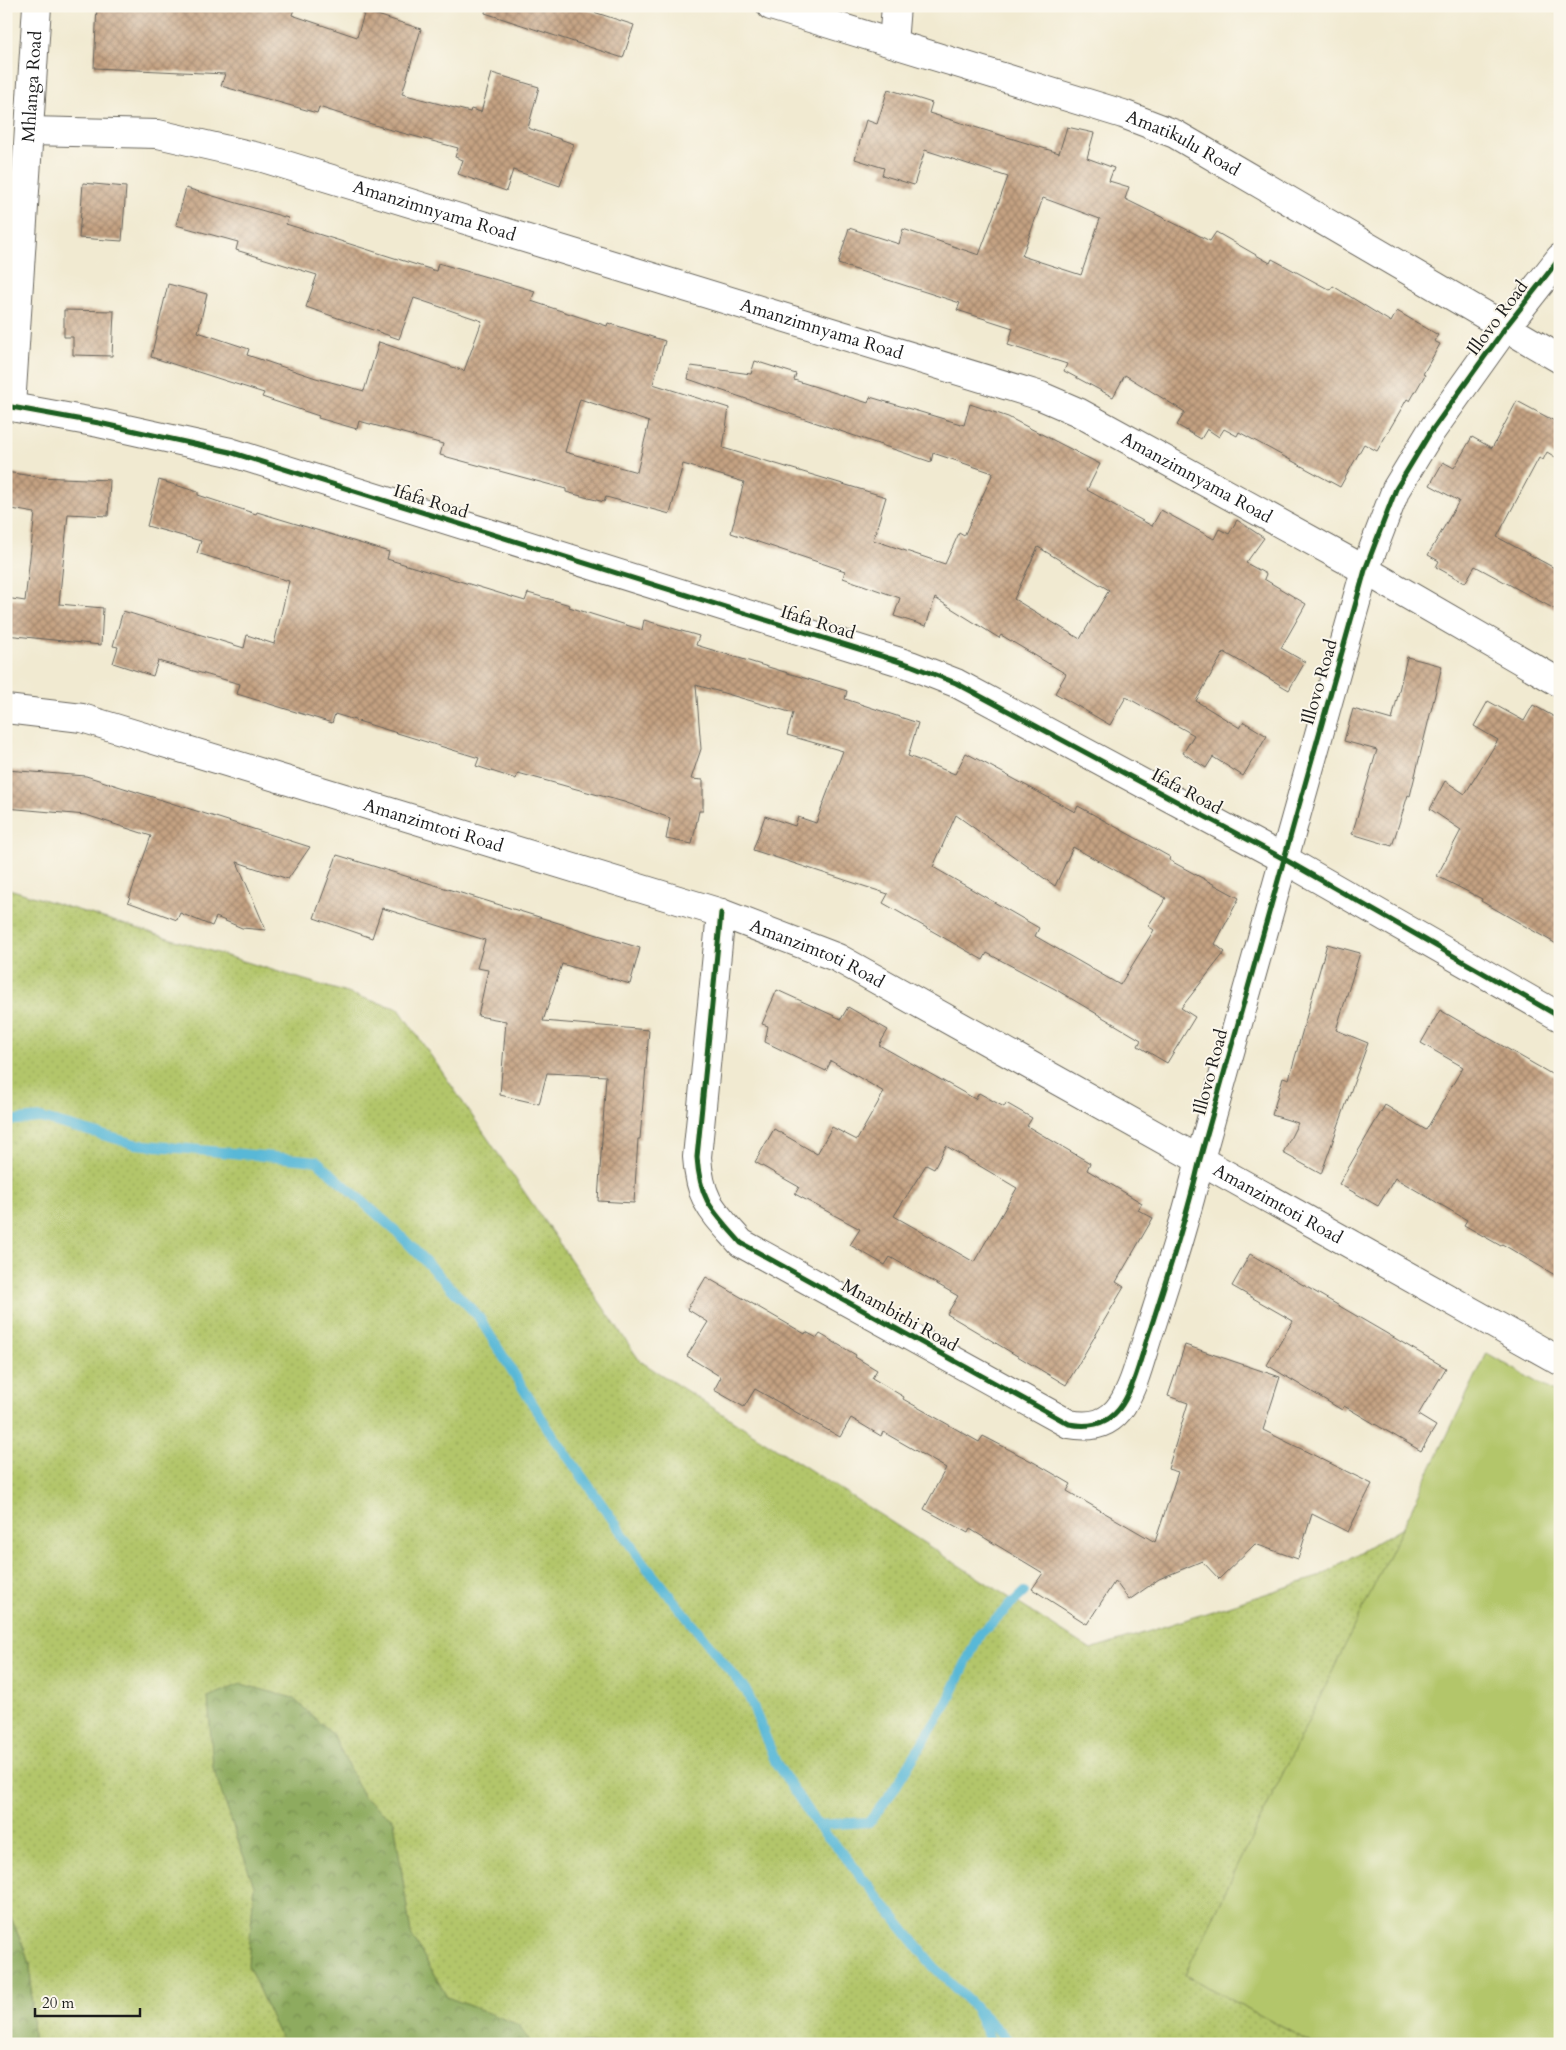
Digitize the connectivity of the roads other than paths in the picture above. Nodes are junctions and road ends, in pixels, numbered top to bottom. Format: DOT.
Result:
graph roads {
  1 [pos="37,6"];
  2 [pos="771,6"];
  3 [pos="896,6"];
  4 [pos="893,43"];
  5 [pos="29,131"];
  6 [pos="1560,258"];
  7 [pos="1505,328"];
  8 [pos="1560,359"];
  9 [pos="9,406"];
  10 [pos="1365,570"];
  11 [pos="1560,683"];
  12 [pos="6,709"];
  13 [pos="1284,859"];
  14 [pos="721,913"];
  15 [pos="1560,1017"];
  16 [pos="1200,1158"];
  17 [pos="1560,1361"];
  1 -- 5 [label="street, Mhlanga Road"];
  2 -- 4 [label="street, Amatikulu Road"];
  3 -- 4 [label="street"];
  4 -- 7 [label="street, Amatikulu Road"];
  5 -- 9 [label="street, Mhlanga Road"];
  5 -- 10 [label="street, Amanzimnyama Road"];
  6 -- 7 [label="street, Illovo Road"];
  7 -- 8 [label="street, Amatikulu Road"];
  7 -- 10 [label="street, Illovo Road"];
  9 -- 13 [label="street, Ifafa Road"];
  10 -- 11 [label="street, Amanzimnyama Road"];
  10 -- 13 [label="street, Illovo Road"];
  12 -- 14 [label="street, Amanzimtoti Road"];
  13 -- 15 [label="street, Ifafa Road"];
  13 -- 16 [label="street, Illovo Road"];
  14 -- 16 [label="street, Amanzimtoti Road"];
  14 -- 16 [label="street, Mnambithi Road"];
  16 -- 17 [label="street, Amanzimtoti Road"];
}
